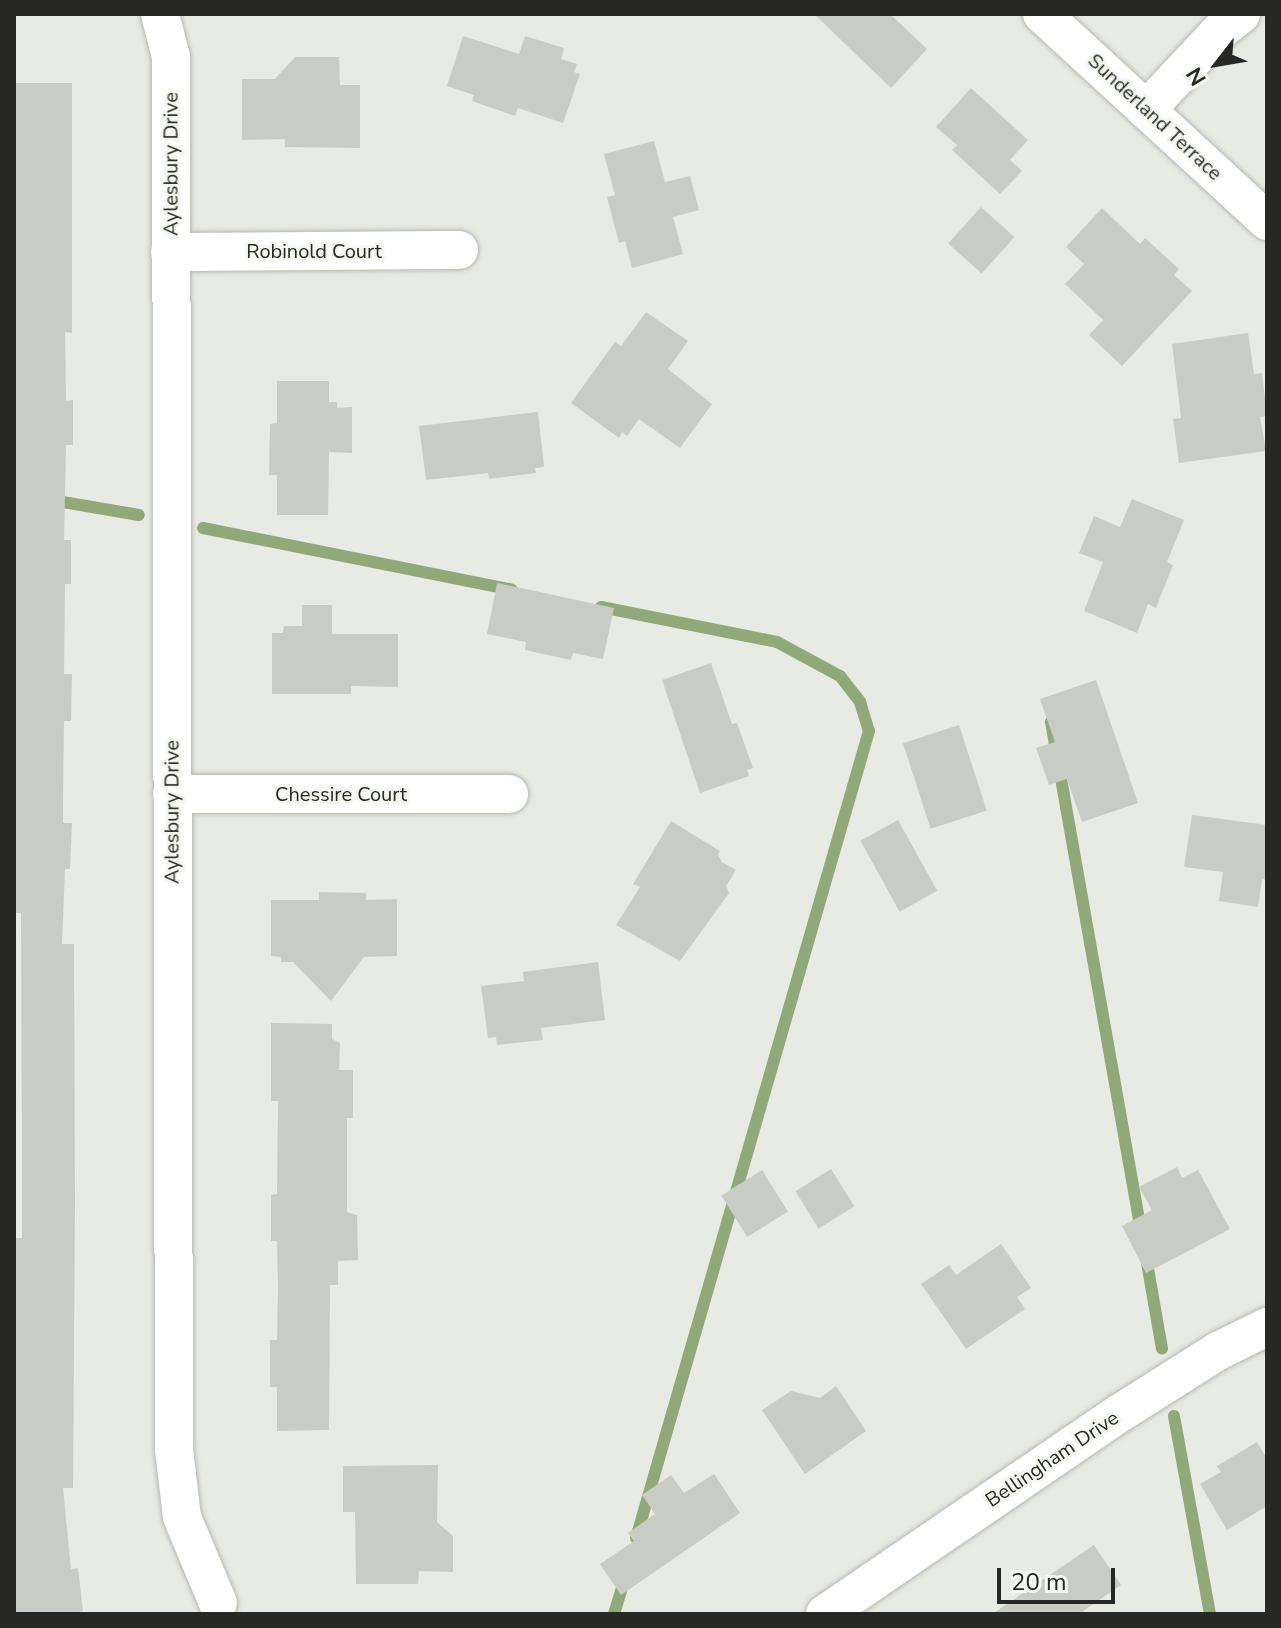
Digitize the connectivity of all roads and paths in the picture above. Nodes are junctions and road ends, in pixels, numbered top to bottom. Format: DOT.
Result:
graph roads {
  1 [pos="160,14"];
  2 [pos="1042,14"];
  3 [pos="1241,14"];
  4 [pos="1146,110"];
  5 [pos="1267,221"];
  6 [pos="459,250"];
  7 [pos="170,252"];
  8 [pos="172,794"];
  9 [pos="509,794"];
  10 [pos="1267,1327"];
  11 [pos="218,1603"];
  12 [pos="840,1610"];
  1 -- 7 [label="street, Aylesbury Drive"];
  2 -- 4 [label="street, Sunderland Terrace"];
  3 -- 4 [label="street"];
  4 -- 5 [label="street, Sunderland Terrace"];
  6 -- 7 [label="street, Robinold Court"];
  7 -- 8 [label="street, Aylesbury Drive"];
  8 -- 9 [label="street, Chessire Court"];
  8 -- 11 [label="street, Aylesbury Drive"];
  10 -- 12 [label="street, Bellingham Drive"];
}
